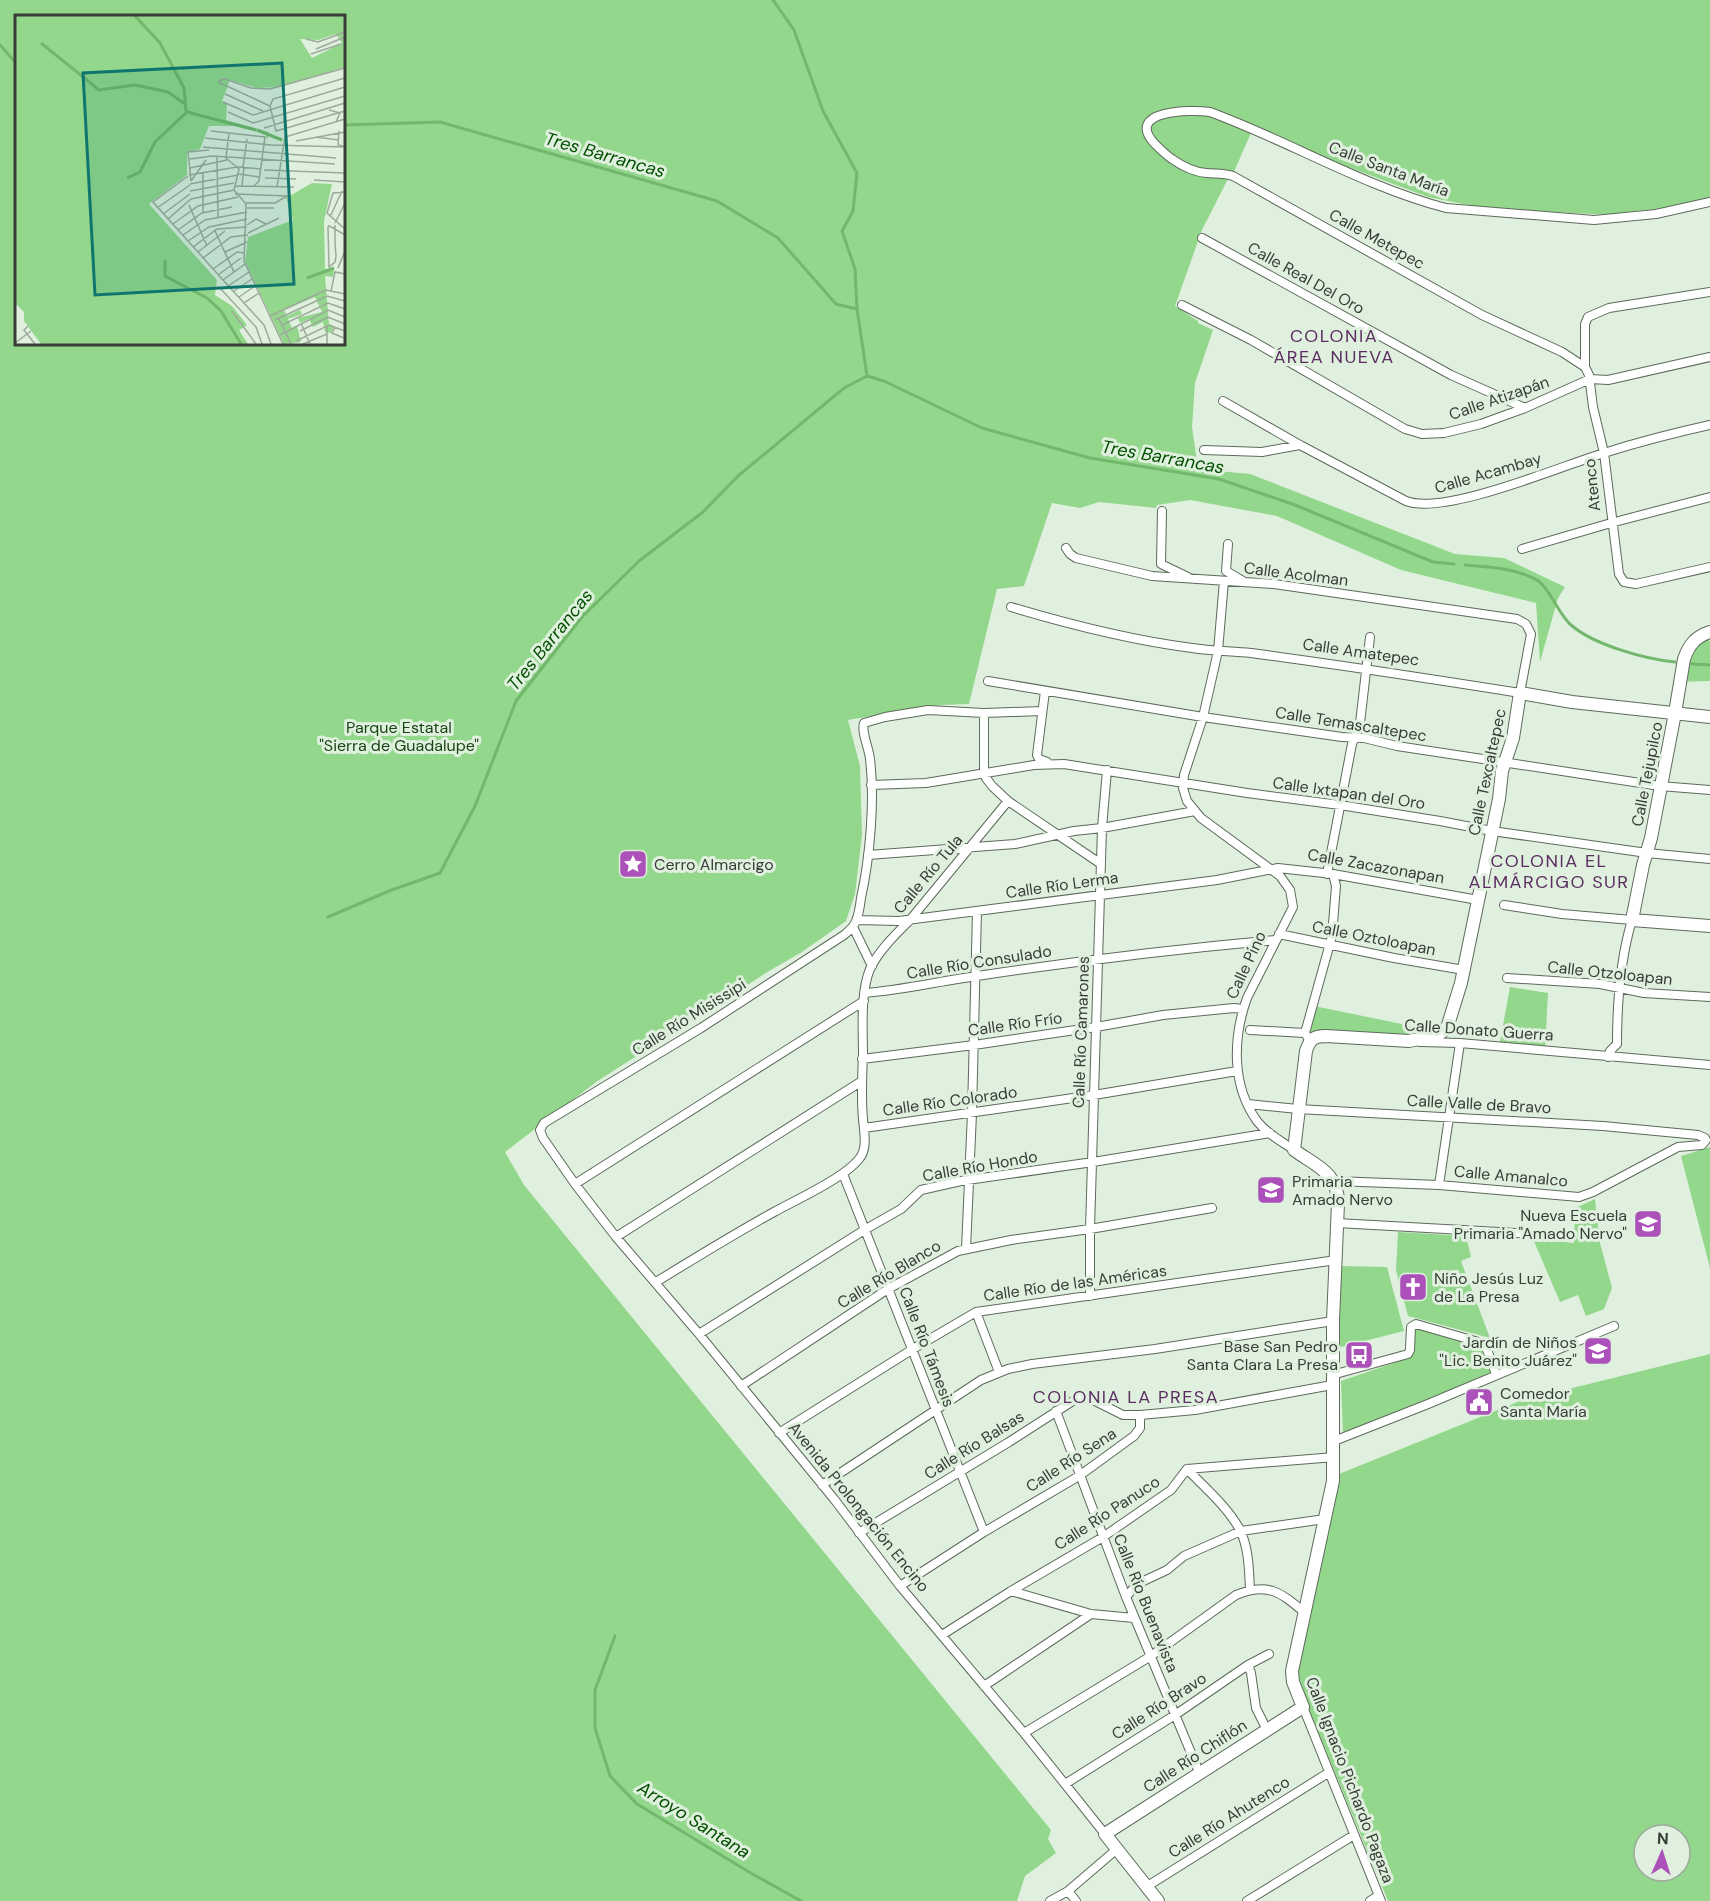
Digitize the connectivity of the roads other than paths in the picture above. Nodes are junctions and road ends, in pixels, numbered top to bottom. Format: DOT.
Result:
graph roads {
  1 [pos="1148,132"];
  2 [pos="1710,202"];
  3 [pos="1202,238"];
  4 [pos="1710,292"];
  5 [pos="1182,305"];
  6 [pos="1710,357"];
  7 [pos="1585,367"];
  8 [pos="1590,379"];
  9 [pos="1223,401"];
  10 [pos="1526,408"];
  11 [pos="1710,425"];
  12 [pos="1300,445"];
  13 [pos="1204,450"];
  14 [pos="1604,453"];
  15 [pos="1710,497"];
  16 [pos="1162,511"];
  17 [pos="1611,523"];
  18 [pos="1228,544"];
  19 [pos="1066,548"];
  20 [pos="1522,549"];
  21 [pos="1710,567"];
  22 [pos="1191,579"];
  23 [pos="1224,581"];
  24 [pos="1246,582"];
  25 [pos="1011,607"];
  26 [pos="1526,624"];
  27 [pos="1710,632"];
  28 [pos="1370,637"];
  29 [pos="1218,651"];
  30 [pos="1367,670"];
  31 [pos="988,681"];
  32 [pos="1045,691"];
  33 [pos="1520,693"];
  34 [pos="1042,711"];
  35 [pos="984,712"];
  36 [pos="1676,713"];
  37 [pos="1203,717"];
  38 [pos="1710,717"];
  39 [pos="1354,738"];
  40 [pos="1504,763"];
  41 [pos="1053,764"];
  42 [pos="1107,770"];
  43 [pos="985,773"];
  44 [pos="1182,783"];
  45 [pos="871,786"];
  46 [pos="1660,786"];
  47 [pos="1710,790"];
  48 [pos="1008,801"];
  49 [pos="1340,805"];
  50 [pos="1195,811"];
  51 [pos="1102,828"];
  52 [pos="1492,831"];
  53 [pos="1059,834"];
  54 [pos="971,847"];
  55 [pos="1647,853"];
  56 [pos="868,855"];
  57 [pos="1710,859"];
  58 [pos="1101,864"];
  59 [pos="1269,869"];
  60 [pos="1330,874"];
  61 [pos="1101,895"];
  62 [pos="1478,900"];
  63 [pos="1504,905"];
  64 [pos="977,911"];
  65 [pos="910,920"];
  66 [pos="1632,920"];
  67 [pos="855,924"];
  68 [pos="1710,926"];
  69 [pos="1278,937"];
  70 [pos="1330,945"];
  71 [pos="1098,960"];
  72 [pos="872,966"];
  73 [pos="1464,970"];
  74 [pos="976,976"];
  75 [pos="1507,978"];
  76 [pos="1620,988"];
  77 [pos="865,997"];
  78 [pos="1710,997"];
  79 [pos="1243,1009"];
  80 [pos="1096,1027"];
  81 [pos="1250,1030"];
  82 [pos="1307,1037"];
  83 [pos="1409,1041"];
  84 [pos="1460,1044"];
  85 [pos="974,1045"];
  86 [pos="1608,1057"];
  87 [pos="862,1059"];
  88 [pos="1710,1065"];
  89 [pos="1237,1071"];
  90 [pos="862,1081"];
  91 [pos="1094,1095"];
  92 [pos="1248,1104"];
  93 [pos="1298,1109"];
  94 [pos="972,1113"];
  95 [pos="1448,1116"];
  96 [pos="864,1128"];
  97 [pos="540,1130"];
  98 [pos="1270,1133"];
  99 [pos="1706,1140"];
  100 [pos="1294,1150"];
  101 [pos="1093,1162"];
  102 [pos="843,1174"];
  103 [pos="1331,1177"];
  104 [pos="969,1180"];
  105 [pos="575,1184"];
  106 [pos="1439,1185"];
  107 [pos="1212,1208"];
  108 [pos="1337,1223"];
  109 [pos="866,1228"];
  110 [pos="1090,1228"];
  111 [pos="1571,1236"];
  112 [pos="616,1237"];
  113 [pos="966,1249"];
  114 [pos="1336,1260"];
  115 [pos="656,1282"];
  116 [pos="888,1289"];
  117 [pos="1090,1296"];
  118 [pos="976,1312"];
  119 [pos="1333,1321"];
  120 [pos="1614,1326"];
  121 [pos="699,1334"];
  122 [pos="913,1349"];
  123 [pos="999,1372"];
  124 [pos="1496,1374"];
  125 [pos="1332,1380"];
  126 [pos="741,1386"];
  127 [pos="936,1411"];
  128 [pos="1056,1411"];
  129 [pos="1140,1415"];
  130 [pos="779,1433"];
  131 [pos="1334,1441"];
  132 [pos="1335,1457"];
  133 [pos="1187,1469"];
  134 [pos="960,1471"];
  135 [pos="1079,1476"];
  136 [pos="822,1485"];
  137 [pos="1325,1519"];
  138 [pos="1241,1531"];
  139 [pos="984,1532"];
  140 [pos="859,1533"];
  141 [pos="1102,1537"];
  142 [pos="900,1586"];
  143 [pos="1250,1590"];
  144 [pos="1011,1591"];
  145 [pos="1126,1598"];
  146 [pos="1304,1612"];
  147 [pos="1091,1614"];
  148 [pos="1134,1618"];
  149 [pos="942,1635"];
  150 [pos="1269,1654"];
  151 [pos="1151,1656"];
  152 [pos="1248,1665"];
  153 [pos="984,1686"];
  154 [pos="1303,1707"];
  155 [pos="1175,1715"];
  156 [pos="1267,1730"];
  157 [pos="1024,1733"];
  158 [pos="1199,1772"];
  159 [pos="1328,1773"];
  160 [pos="1065,1784"];
  161 [pos="1105,1834"];
  162 [pos="1353,1835"];
  163 [pos="1117,1849"];
  164 [pos="1146,1887"];
  165 [pos="1068,1891"];
  166 [pos="1379,1898"];
  167 [pos="1050,1901"];
  168 [pos="1076,1901"];
  169 [pos="1158,1901"];
  170 [pos="1247,1901"];
  171 [pos="1370,1901"];
  1 -- 2 [label="street, Calle Santa María"];
  1 -- 7 [label="street, Calle Metepec"];
  3 -- 10 [label="street, Calle Real Del Oro"];
  4 -- 7 [label="street"];
  5 -- 10 [label="street, Calle Atizapán"];
  6 -- 8 [label="street, Calle Atizapán"];
  7 -- 8 [label="street"];
  8 -- 10 [label="street, Calle Atizapán"];
  8 -- 14 [label="street, Atenco"];
  9 -- 12 [label="street, Calle Acambay"];
  11 -- 14 [label="street, Calle Acambay"];
  12 -- 13 [label="street"];
  12 -- 14 [label="street, Calle Acambay"];
  14 -- 17 [label="street, Atenco"];
  15 -- 17 [label="street"];
  16 -- 22 [label="street"];
  17 -- 20 [label="street"];
  17 -- 21 [label="street, Atenco"];
  18 -- 24 [label="street"];
  19 -- 22 [label="street, Calle Acolman"];
  22 -- 23 [label="street, Calle Acolman"];
  23 -- 24 [label="street, Calle Acolman"];
  23 -- 29 [label="street"];
  24 -- 26 [label="street, Calle Acolman"];
  25 -- 29 [label="street, Calle Amatepec"];
  26 -- 33 [label="street, Calle Texcaltepec"];
  27 -- 36 [label="street, Calle Tejupilco"];
  28 -- 30 [label="street"];
  29 -- 30 [label="street, Calle Amatepec"];
  29 -- 37 [label="street"];
  30 -- 33 [label="street, Calle Amatepec"];
  30 -- 39 [label="street"];
  31 -- 32 [label="street, Calle Temascaltepec"];
  32 -- 34 [label="street"];
  32 -- 37 [label="street, Calle Temascaltepec"];
  33 -- 36 [label="street, Calle Amatepec"];
  33 -- 40 [label="street, Calle Texcaltepec"];
  34 -- 35 [label="street"];
  34 -- 41 [label="street"];
  35 -- 43 [label="street"];
  35 -- 45 [label="street"];
  36 -- 38 [label="street, Calle Amatepec"];
  36 -- 46 [label="street, Calle Tejupilco"];
  37 -- 39 [label="street, Calle Temascaltepec"];
  37 -- 44 [label="street"];
  39 -- 40 [label="street, Calle Temascaltepec"];
  39 -- 49 [label="street"];
  40 -- 46 [label="street, Calle Temascaltepec"];
  40 -- 52 [label="street, Calle Texcaltepec"];
  41 -- 42 [label="street, Calle Ixtapan del Oro"];
  41 -- 43 [label="street, Calle Ixtapan del Oro"];
  42 -- 44 [label="street, Calle Ixtapan del Oro"];
  42 -- 51 [label="street, Calle Río Camarones"];
  43 -- 45 [label="street, Calle Ixtapan del Oro"];
  43 -- 48 [label="street"];
  44 -- 49 [label="street, Calle Ixtapan del Oro"];
  44 -- 50 [label="street, Calle Pino"];
  45 -- 56 [label="street"];
  46 -- 47 [label="street, Calle Temascaltepec"];
  46 -- 55 [label="street, Calle Tejupilco"];
  48 -- 53 [label="street"];
  48 -- 54 [label="street, Calle Río Tula"];
  49 -- 52 [label="street, Calle Ixtapan del Oro"];
  49 -- 60 [label="street"];
  50 -- 51 [label="street"];
  50 -- 59 [label="street, Calle Pino"];
  51 -- 53 [label="street"];
  51 -- 58 [label="street, Calle Río Camarones"];
  52 -- 55 [label="street, Calle Ixtapan del Oro"];
  52 -- 62 [label="street, Calle Texcaltepec"];
  53 -- 54 [label="street"];
  53 -- 58 [label="street"];
  54 -- 56 [label="street"];
  54 -- 65 [label="street, Calle Río Tula"];
  55 -- 57 [label="street, Calle Ixtapan del Oro"];
  55 -- 66 [label="street, Calle Tejupilco"];
  56 -- 67 [label="street"];
  58 -- 61 [label="street, Calle Río Camarones"];
  59 -- 60 [label="street, Calle Zacazonapan"];
  59 -- 61 [label="street, Calle Río Lerma"];
  59 -- 69 [label="street, Calle Pino"];
  60 -- 62 [label="street, Calle Zacazonapan"];
  60 -- 70 [label="street"];
  61 -- 64 [label="street, Calle Río Lerma"];
  61 -- 71 [label="street, Calle Río Camarones"];
  62 -- 73 [label="street, Calle Texcaltepec"];
  63 -- 66 [label="street"];
  64 -- 65 [label="street, Calle Río Lerma"];
  64 -- 74 [label="street"];
  65 -- 67 [label="street, Calle Río Lerma"];
  65 -- 72 [label="street, Calle Río Tula"];
  66 -- 68 [label="street"];
  66 -- 76 [label="street, Calle Tejupilco"];
  67 -- 72 [label="street"];
  67 -- 97 [label="street, Calle Río Misissipi"];
  69 -- 70 [label="street, Calle Oztoloapan"];
  69 -- 71 [label="street, Calle Río Consulado"];
  69 -- 79 [label="street, Calle Pino"];
  70 -- 73 [label="street, Calle Oztoloapan"];
  70 -- 82 [label="street"];
  71 -- 74 [label="street, Calle Río Consulado"];
  71 -- 80 [label="street, Calle Río Camarones"];
  72 -- 77 [label="street"];
  73 -- 83 [label="street, Calle Texcaltepec"];
  74 -- 77 [label="street, Calle Río Consulado"];
  74 -- 85 [label="street"];
  75 -- 76 [label="street, Calle Otzoloapan"];
  76 -- 78 [label="street, Calle Otzoloapan"];
  76 -- 86 [label="street, Calle Tejupilco"];
  77 -- 87 [label="street"];
  77 -- 105 [label="street, Calle Río Consulado"];
  79 -- 80 [label="street, Calle Río Frío"];
  79 -- 89 [label="street, Calle Pino"];
  80 -- 85 [label="street, Calle Río Frío"];
  80 -- 91 [label="street, Calle Río Camarones"];
  81 -- 82 [label="street, Calle Donato Guerra"];
  82 -- 83 [label="street, Calle Donato Guerra"];
  82 -- 93 [label="street"];
  83 -- 84 [label="street, Calle Donato Guerra"];
  84 -- 86 [label="street, Calle Donato Guerra"];
  84 -- 95 [label="street"];
  85 -- 87 [label="street, Calle Río Frío"];
  85 -- 94 [label="street"];
  86 -- 88 [label="street, Calle Donato Guerra"];
  87 -- 90 [label="street"];
  89 -- 91 [label="street, Calle Río Colorado"];
  89 -- 92 [label="street, Calle Pino"];
  90 -- 96 [label="street"];
  90 -- 112 [label="street"];
  91 -- 94 [label="street, Calle Río Colorado"];
  91 -- 101 [label="street, Calle Río Camarones"];
  92 -- 93 [label="street, Calle Valle de Bravo"];
  92 -- 98 [label="street, Calle Pino"];
  93 -- 95 [label="street, Calle Valle de Bravo"];
  93 -- 100 [label="street"];
  94 -- 96 [label="street, Calle Río Colorado"];
  94 -- 104 [label="street"];
  95 -- 99 [label="street, Calle Valle de Bravo"];
  95 -- 106 [label="street"];
  96 -- 102 [label="street, Calle Río Colorado"];
  97 -- 105 [label="street, Avenida Prolongación Encino"];
  98 -- 100 [label="street, Calle Pino"];
  98 -- 101 [label="street, Calle Río Hondo"];
  99 -- 106 [label="street, Calle Amanalco"];
  100 -- 103 [label="street, Calle Pino"];
  101 -- 104 [label="street, Calle Río Hondo"];
  101 -- 110 [label="street, Calle Río Camarones"];
  102 -- 109 [label="street, Calle Río Támesis"];
  102 -- 115 [label="street, Calle Río Colorado"];
  103 -- 106 [label="street, Calle Amanalco"];
  103 -- 108 [label="street, Calle Ignacio Pichardo Pagaza"];
  104 -- 109 [label="street, Calle Río Hondo"];
  104 -- 113 [label="street"];
  105 -- 112 [label="street, Avenida Prolongación Encino"];
  107 -- 110 [label="street, Calle Río Blanco"];
  108 -- 111 [label="street"];
  108 -- 114 [label="street, Calle Ignacio Pichardo Pagaza"];
  109 -- 116 [label="street, Calle Río Támesis"];
  109 -- 121 [label="street, Calle Río Hondo"];
  110 -- 113 [label="street, Calle Río Blanco"];
  110 -- 117 [label="street, Calle Río Camarones"];
  112 -- 115 [label="street, Avenida Prolongación Encino"];
  113 -- 116 [label="street, Calle Río Blanco"];
  114 -- 117 [label="street, Calle Río de las Américas"];
  114 -- 119 [label="street, Calle Ignacio Pichardo Pagaza"];
  115 -- 121 [label="street, Avenida Prolongación Encino"];
  116 -- 122 [label="street, Calle Río Támesis"];
  116 -- 126 [label="street, Calle Río Blanco"];
  117 -- 118 [label="street, Calle Río de las Américas"];
  118 -- 122 [label="street, Calle Río de las Américas"];
  118 -- 123 [label="street"];
  119 -- 123 [label="street"];
  119 -- 125 [label="street, Calle Ignacio Pichardo Pagaza"];
  120 -- 124 [label="street"];
  121 -- 126 [label="street, Avenida Prolongación Encino"];
  122 -- 127 [label="street, Calle Río Támesis"];
  122 -- 130 [label="street, Calle Río de las Américas"];
  123 -- 127 [label="street"];
  124 -- 125 [label="street"];
  124 -- 131 [label="street"];
  125 -- 129 [label="street"];
  125 -- 131 [label="street, Calle Ignacio Pichardo Pagaza"];
  126 -- 130 [label="street, Avenida Prolongación Encino"];
  127 -- 134 [label="street, Calle Río Támesis"];
  127 -- 136 [label="street"];
  128 -- 129 [label="street, Calle Río Balsas"];
  128 -- 134 [label="street, Calle Río Balsas"];
  128 -- 135 [label="street, Calle Río Buenavista"];
  129 -- 135 [label="street, Calle Río Sena"];
  130 -- 136 [label="street, Avenida Prolongación Encino"];
  131 -- 132 [label="street, Calle Ignacio Pichardo Pagaza"];
  132 -- 133 [label="street"];
  132 -- 137 [label="street, Calle Ignacio Pichardo Pagaza"];
  133 -- 138 [label="street"];
  133 -- 141 [label="street, Calle Río Panuco"];
  134 -- 139 [label="street, Calle Río Támesis"];
  134 -- 140 [label="street, Calle Río Balsas"];
  135 -- 139 [label="street, Calle Río Sena"];
  135 -- 141 [label="street, Calle Río Buenavista"];
  136 -- 140 [label="street, Avenida Prolongación Encino"];
  137 -- 138 [label="street"];
  137 -- 146 [label="street, Calle Ignacio Pichardo Pagaza"];
  138 -- 143 [label="street"];
  138 -- 145 [label="street"];
  139 -- 142 [label="street, Calle Río Sena"];
  140 -- 142 [label="street, Avenida Prolongación Encino"];
  141 -- 144 [label="street, Calle Río Panuco"];
  141 -- 145 [label="street, Calle Río Buenavista"];
  142 -- 149 [label="street, Avenida Prolongación Encino"];
  143 -- 146 [label="street"];
  143 -- 151 [label="street"];
  144 -- 147 [label="street"];
  144 -- 149 [label="street, Calle Río Panuco"];
  145 -- 148 [label="street, Calle Río Buenavista"];
  146 -- 154 [label="street, Calle Ignacio Pichardo Pagaza"];
  147 -- 148 [label="street"];
  147 -- 153 [label="street"];
  148 -- 151 [label="street, Calle Río Buenavista"];
  149 -- 153 [label="street, Avenida Prolongación Encino"];
  150 -- 152 [label="street, Calle Río Bravo"];
  151 -- 155 [label="street, Calle Río Buenavista"];
  151 -- 157 [label="street"];
  152 -- 155 [label="street, Calle Río Bravo"];
  152 -- 156 [label="street"];
  153 -- 157 [label="street, Avenida Prolongación Encino"];
  154 -- 156 [label="street, Calle Río Chiflón"];
  154 -- 159 [label="street, Calle Ignacio Pichardo Pagaza"];
  155 -- 158 [label="street, Calle Río Buenavista"];
  155 -- 160 [label="street, Calle Río Bravo"];
  156 -- 158 [label="street, Calle Río Chiflón"];
  157 -- 160 [label="street, Avenida Prolongación Encino"];
  158 -- 161 [label="street, Calle Río Chiflón"];
  159 -- 162 [label="street, Calle Ignacio Pichardo Pagaza"];
  159 -- 164 [label="street, Calle Río Ahutenco"];
  160 -- 161 [label="street, Avenida Prolongación Encino"];
  161 -- 163 [label="street, Avenida Prolongación Encino"];
  162 -- 166 [label="street, Calle Ignacio Pichardo Pagaza"];
  162 -- 170 [label="street"];
  163 -- 164 [label="street, Avenida Prolongación Encino"];
  163 -- 165 [label="street"];
  164 -- 169 [label="street, Avenida Prolongación Encino"];
  165 -- 167 [label="street"];
  165 -- 168 [label="street"];
  166 -- 171 [label="street"];
}
